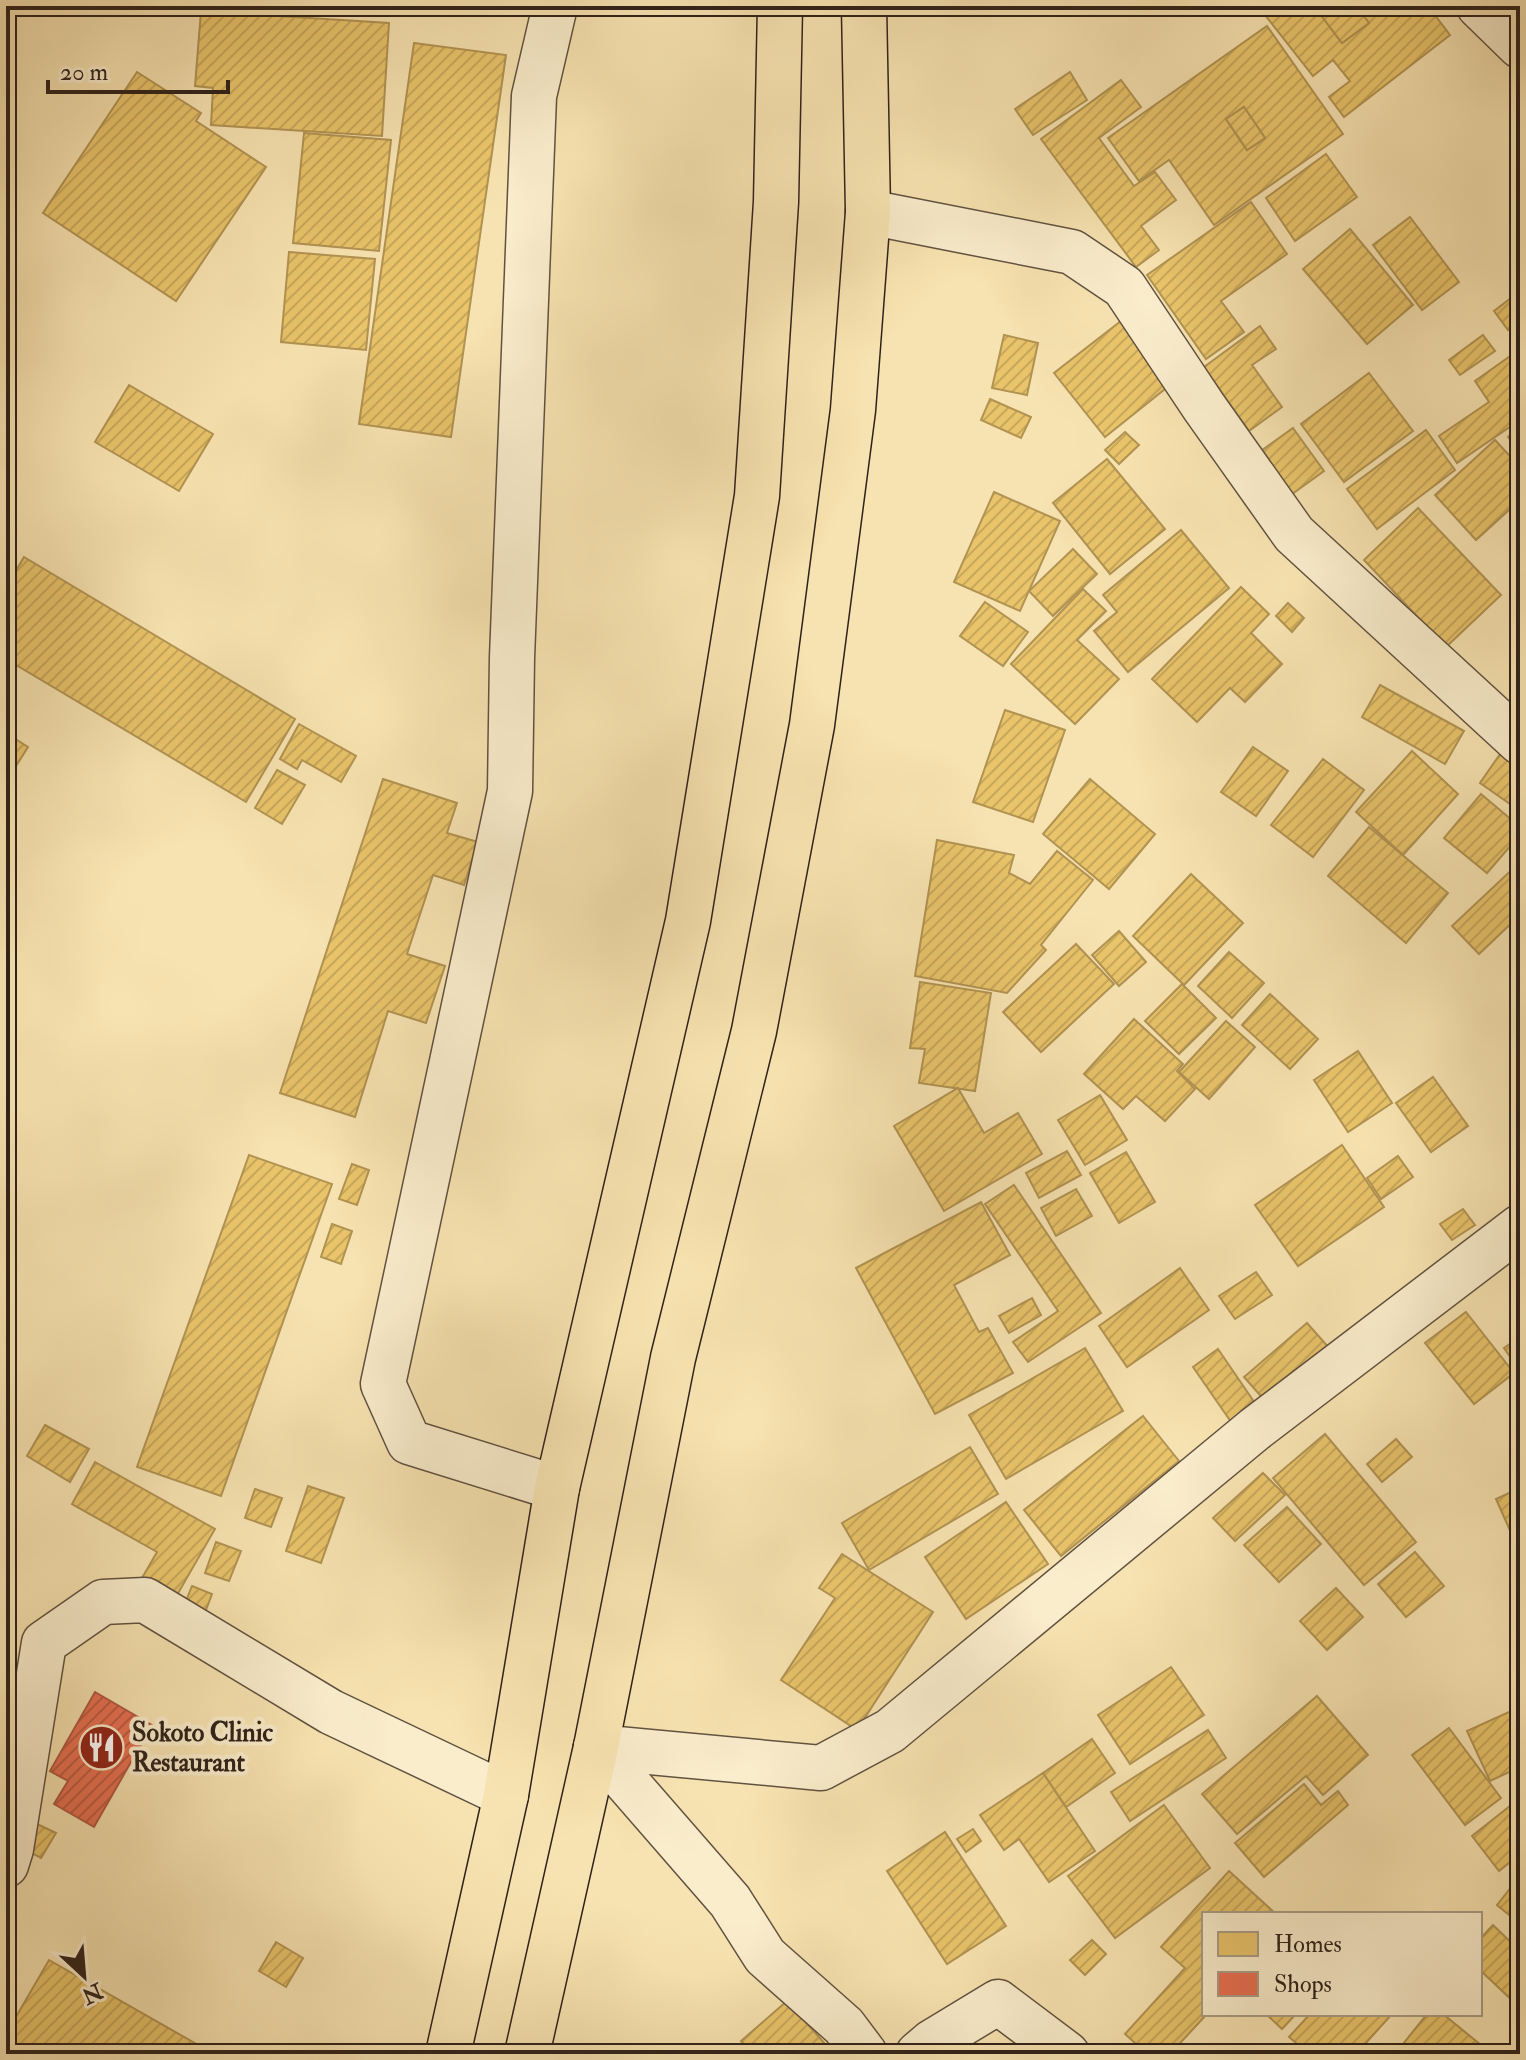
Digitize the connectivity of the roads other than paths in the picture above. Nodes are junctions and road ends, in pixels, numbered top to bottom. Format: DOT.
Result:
graph roads {
  1 [pos="555,6"];
  2 [pos="780,6"];
  3 [pos="864,6"];
  4 [pos="1479,6"];
  5 [pos="1520,46"];
  6 [pos="868,212"];
  7 [pos="1520,742"];
  8 [pos="1520,1227"];
  9 [pos="557,1488"];
  10 [pos="596,1747"];
  11 [pos="506,1795"];
  12 [pos="6,1865"];
  13 [pos="448,2054"];
  14 [pos="527,2054"];
  15 [pos="865,2054"];
  16 [pos="918,2054"];
  17 [pos="1067,2054"];
  1 -- 9 [label="street"];
  2 -- 9 [label="main road"];
  3 -- 6 [label="main road"];
  4 -- 5 [label="street"];
  6 -- 7 [label="street"];
  6 -- 10 [label="main road"];
  8 -- 10 [label="street"];
  9 -- 11 [label="main road"];
  10 -- 14 [label="main road"];
  10 -- 15 [label="street"];
  11 -- 12 [label="street"];
  11 -- 13 [label="main road"];
  16 -- 17 [label="street"];
}
